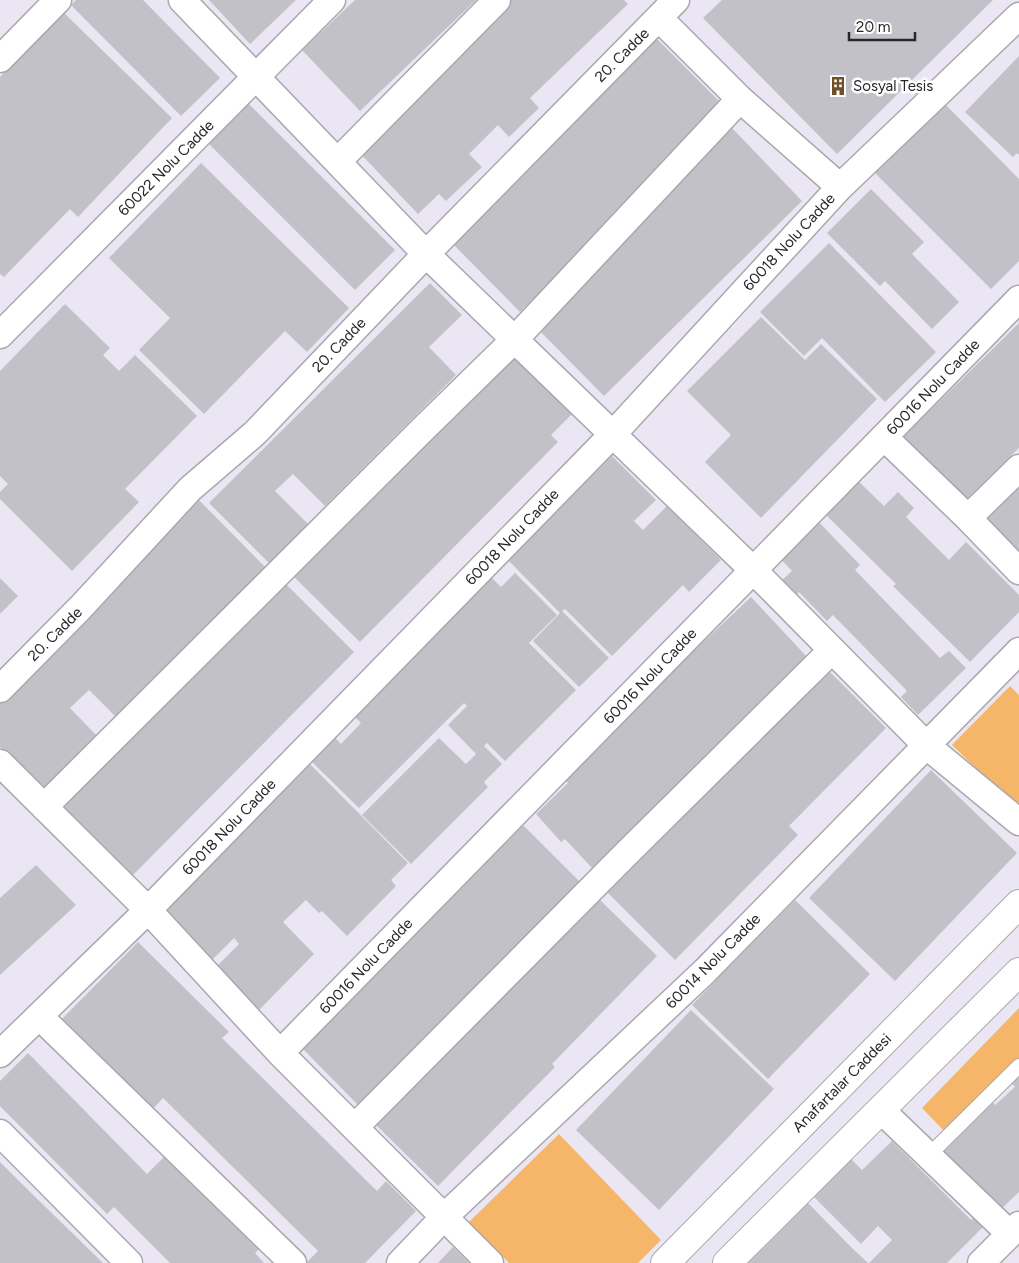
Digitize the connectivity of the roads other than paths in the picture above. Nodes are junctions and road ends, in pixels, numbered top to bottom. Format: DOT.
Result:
graph roads {
  1 [pos="58,0"];
  2 [pos="182,0"];
  3 [pos="332,0"];
  4 [pos="497,0"];
  5 [pos="668,9"];
  6 [pos="1019,16"];
  7 [pos="0,59"];
  8 [pos="257,77"];
  9 [pos="740,99"];
  10 [pos="338,161"];
  11 [pos="840,187"];
  12 [pos="426,254"];
  13 [pos="1019,299"];
  14 [pos="0,335"];
  15 [pos="516,339"];
  16 [pos="613,434"];
  17 [pos="884,437"];
  18 [pos="1019,468"];
  19 [pos="968,518"];
  20 [pos="753,570"];
  21 [pos="1019,571"];
  22 [pos="832,650"];
  23 [pos="1019,651"];
  24 [pos="0,689"];
  25 [pos="927,746"];
  26 [pos="0,763"];
  27 [pos="44,807"];
  28 [pos="1019,822"];
  29 [pos="1019,904"];
  30 [pos="148,910"];
  31 [pos="1019,972"];
  32 [pos="39,1016"];
  33 [pos="280,1053"];
  34 [pos="0,1054"];
  35 [pos="1019,1066"];
  36 [pos="881,1110"];
  37 [pos="355,1127"];
  38 [pos="0,1133"];
  39 [pos="929,1154"];
  40 [pos="445,1216"];
  41 [pos="1014,1230"];
  42 [pos="129,1263"];
  43 [pos="294,1263"];
  44 [pos="400,1263"];
  45 [pos="490,1263"];
  46 [pos="665,1263"];
  47 [pos="727,1263"];
  48 [pos="981,1263"];
  1 -- 7 [label="street"];
  2 -- 8 [label="street"];
  3 -- 8 [label="street, 60022 Nolu Cadde"];
  4 -- 10 [label="street"];
  5 -- 9 [label="street"];
  5 -- 12 [label="street, 20. Cadde"];
  6 -- 11 [label="street, 60018 Nolu Cadde"];
  8 -- 10 [label="street"];
  8 -- 14 [label="street, 60022 Nolu Cadde"];
  9 -- 11 [label="street"];
  9 -- 15 [label="street"];
  10 -- 12 [label="street"];
  11 -- 16 [label="street, 60018 Nolu Cadde"];
  12 -- 15 [label="street"];
  12 -- 24 [label="street, 20. Cadde"];
  13 -- 17 [label="street, 60016 Nolu Cadde"];
  15 -- 16 [label="street"];
  15 -- 27 [label="street"];
  16 -- 20 [label="street"];
  16 -- 30 [label="street, 60018 Nolu Cadde"];
  17 -- 19 [label="street"];
  17 -- 20 [label="street, 60016 Nolu Cadde"];
  18 -- 19 [label="street"];
  19 -- 21 [label="street"];
  20 -- 22 [label="street"];
  20 -- 33 [label="street, 60016 Nolu Cadde"];
  22 -- 25 [label="street"];
  22 -- 37 [label="street"];
  23 -- 25 [label="street, 60014 Nolu Cadde"];
  25 -- 28 [label="street"];
  25 -- 40 [label="street, 60014 Nolu Cadde"];
  26 -- 27 [label="street"];
  27 -- 30 [label="street"];
  29 -- 46 [label="main road, Anafartalar Caddesi"];
  30 -- 32 [label="street, 60018 Nolu Cadde"];
  30 -- 33 [label="street"];
  31 -- 36 [label="main road"];
  32 -- 34 [label="street, 60018 Nolu Cadde"];
  32 -- 43 [label="street"];
  33 -- 37 [label="street"];
  35 -- 39 [label="lane"];
  36 -- 39 [label="street"];
  36 -- 47 [label="main road"];
  37 -- 40 [label="street"];
  38 -- 42 [label="street"];
  39 -- 41 [label="street"];
  40 -- 44 [label="street, 60014 Nolu Cadde"];
  40 -- 45 [label="street"];
  41 -- 48 [label="street"];
}
